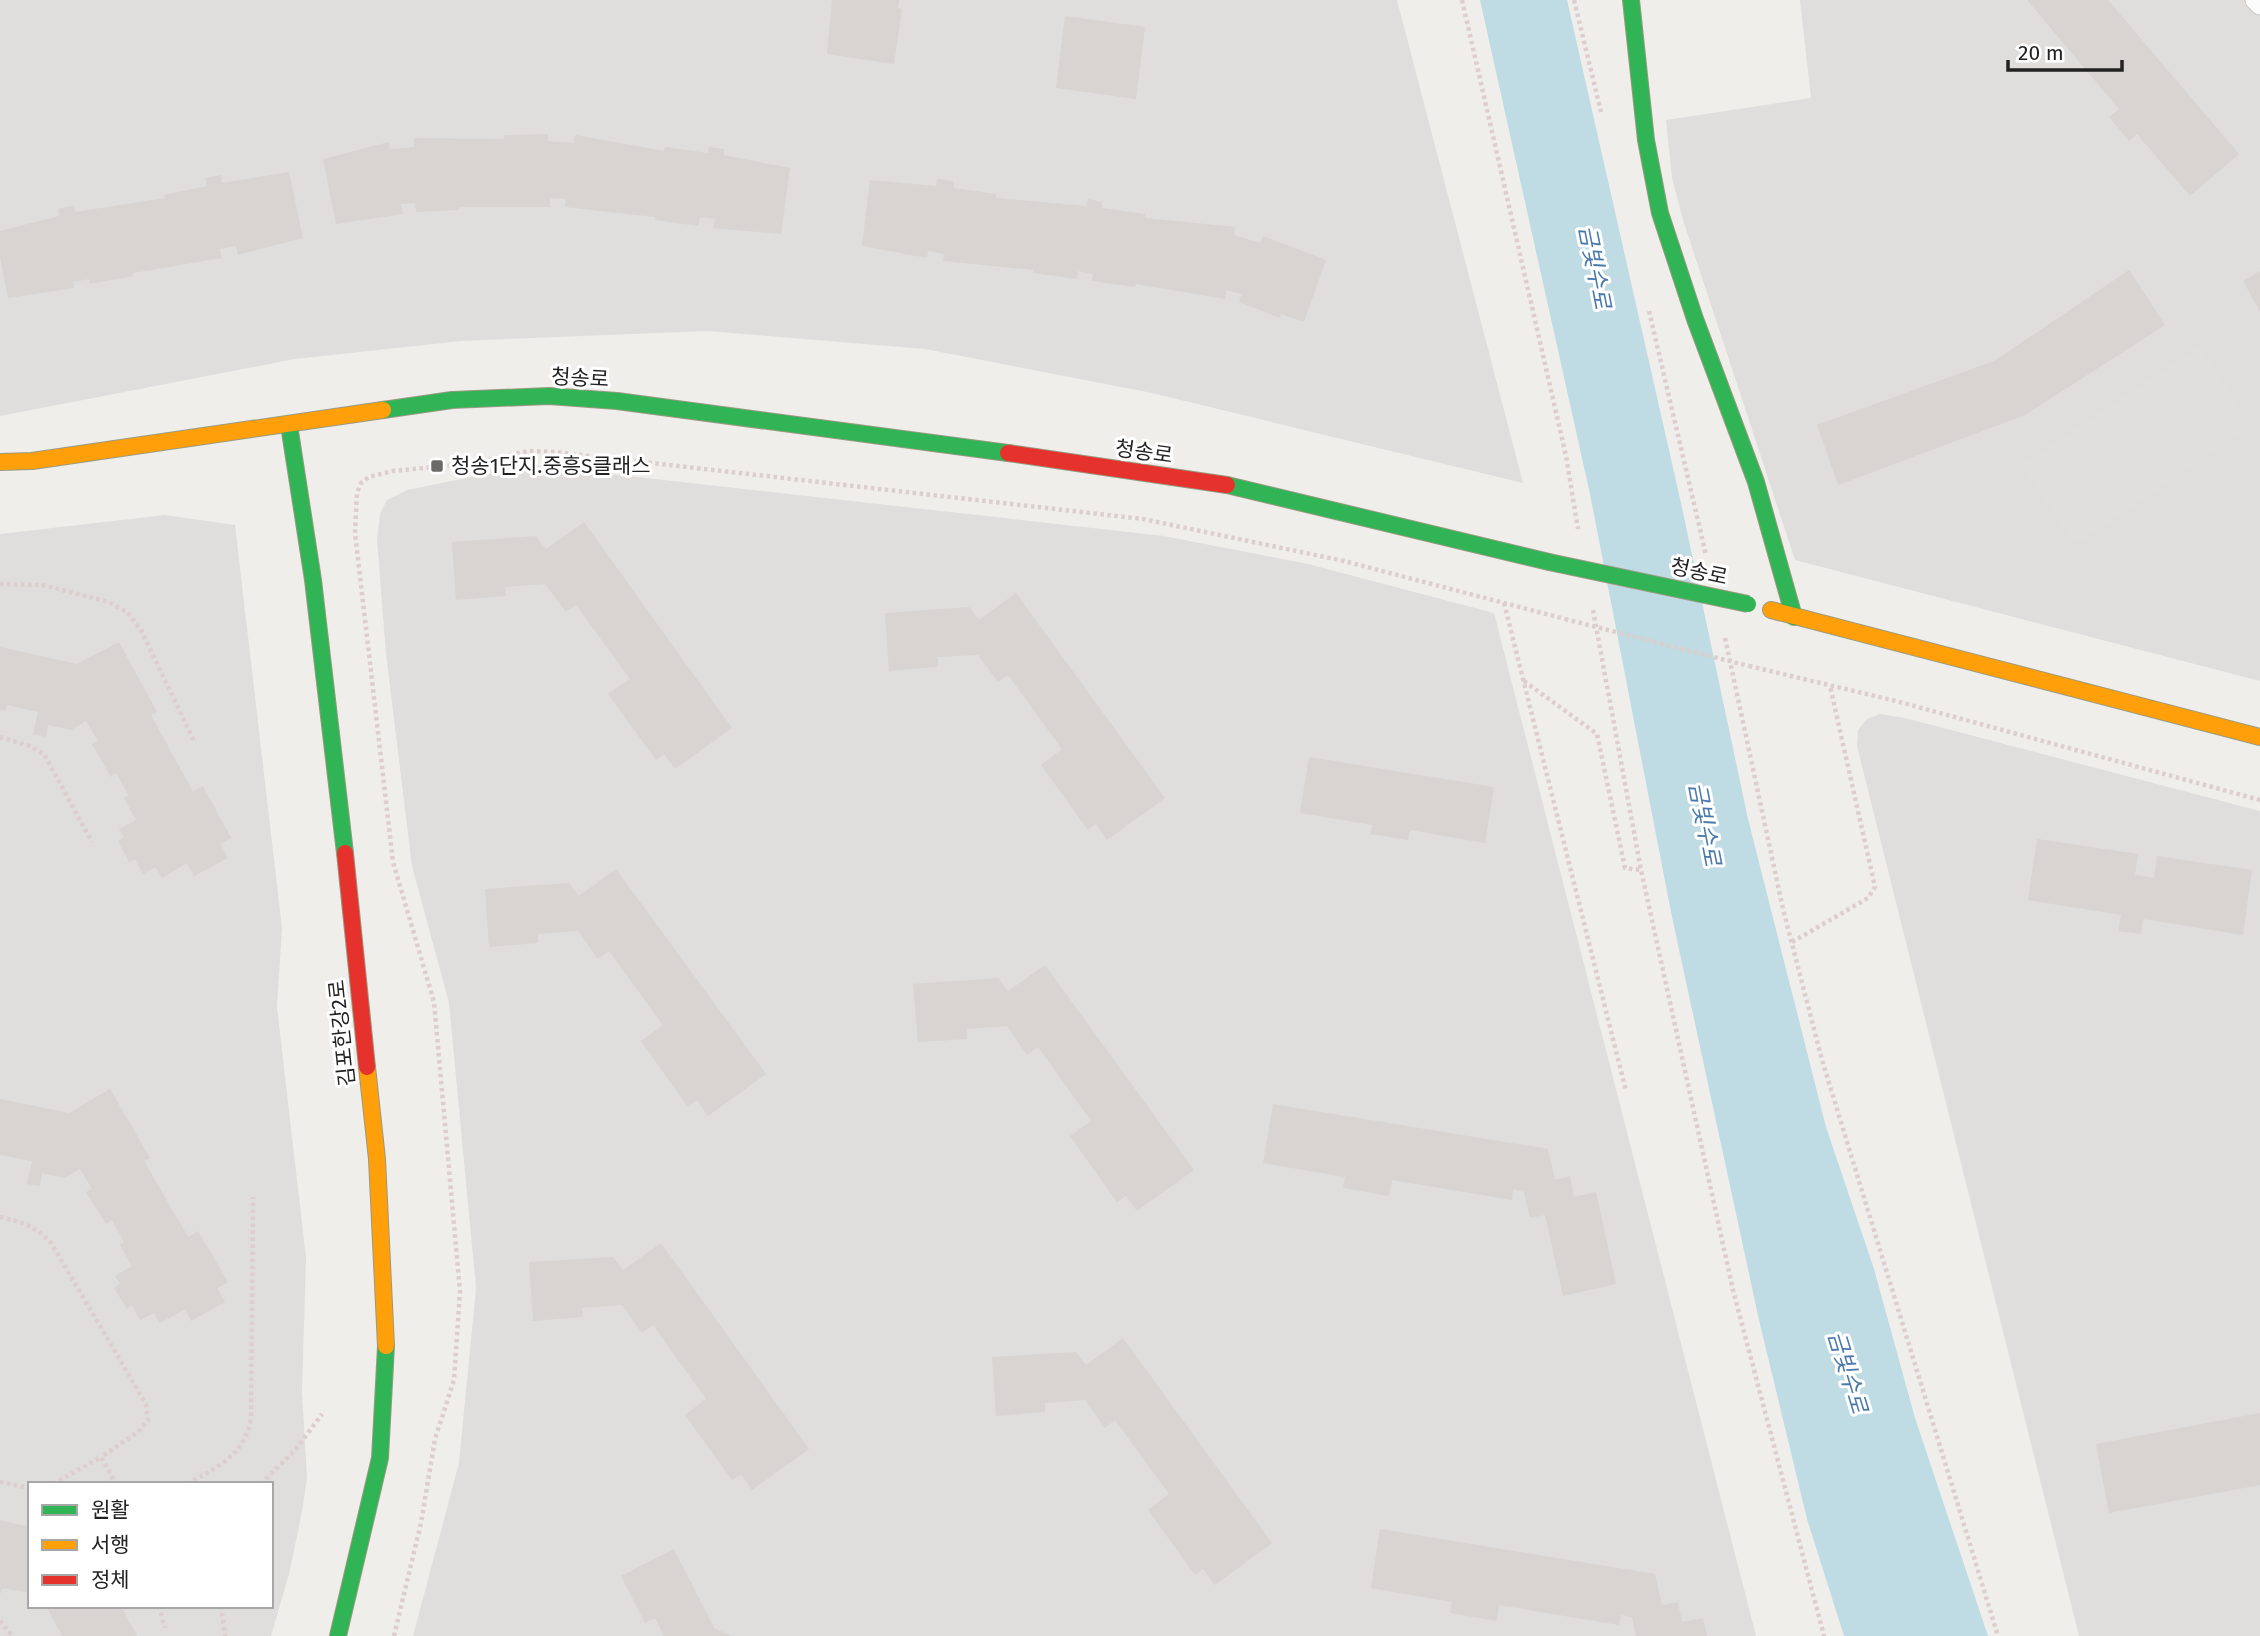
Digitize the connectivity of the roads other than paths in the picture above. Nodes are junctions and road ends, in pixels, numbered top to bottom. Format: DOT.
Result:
graph roads {
  1 [pos="1631,0"];
  2 [pos="2255,0"];
  3 [pos="2260,5"];
  4 [pos="289,425"];
  5 [pos="0,462"];
  6 [pos="1794,617"];
  7 [pos="2260,737"];
  8 [pos="338,1636"];
  1 -- 6 [label="street"];
  2 -- 3 [label="lane"];
  4 -- 5 [label="street, 청송로"];
  4 -- 6 [label="street, 청송로, bridge"];
  4 -- 8 [label="street, 김포한강2로"];
  6 -- 7 [label="street, 청송로"];
}
